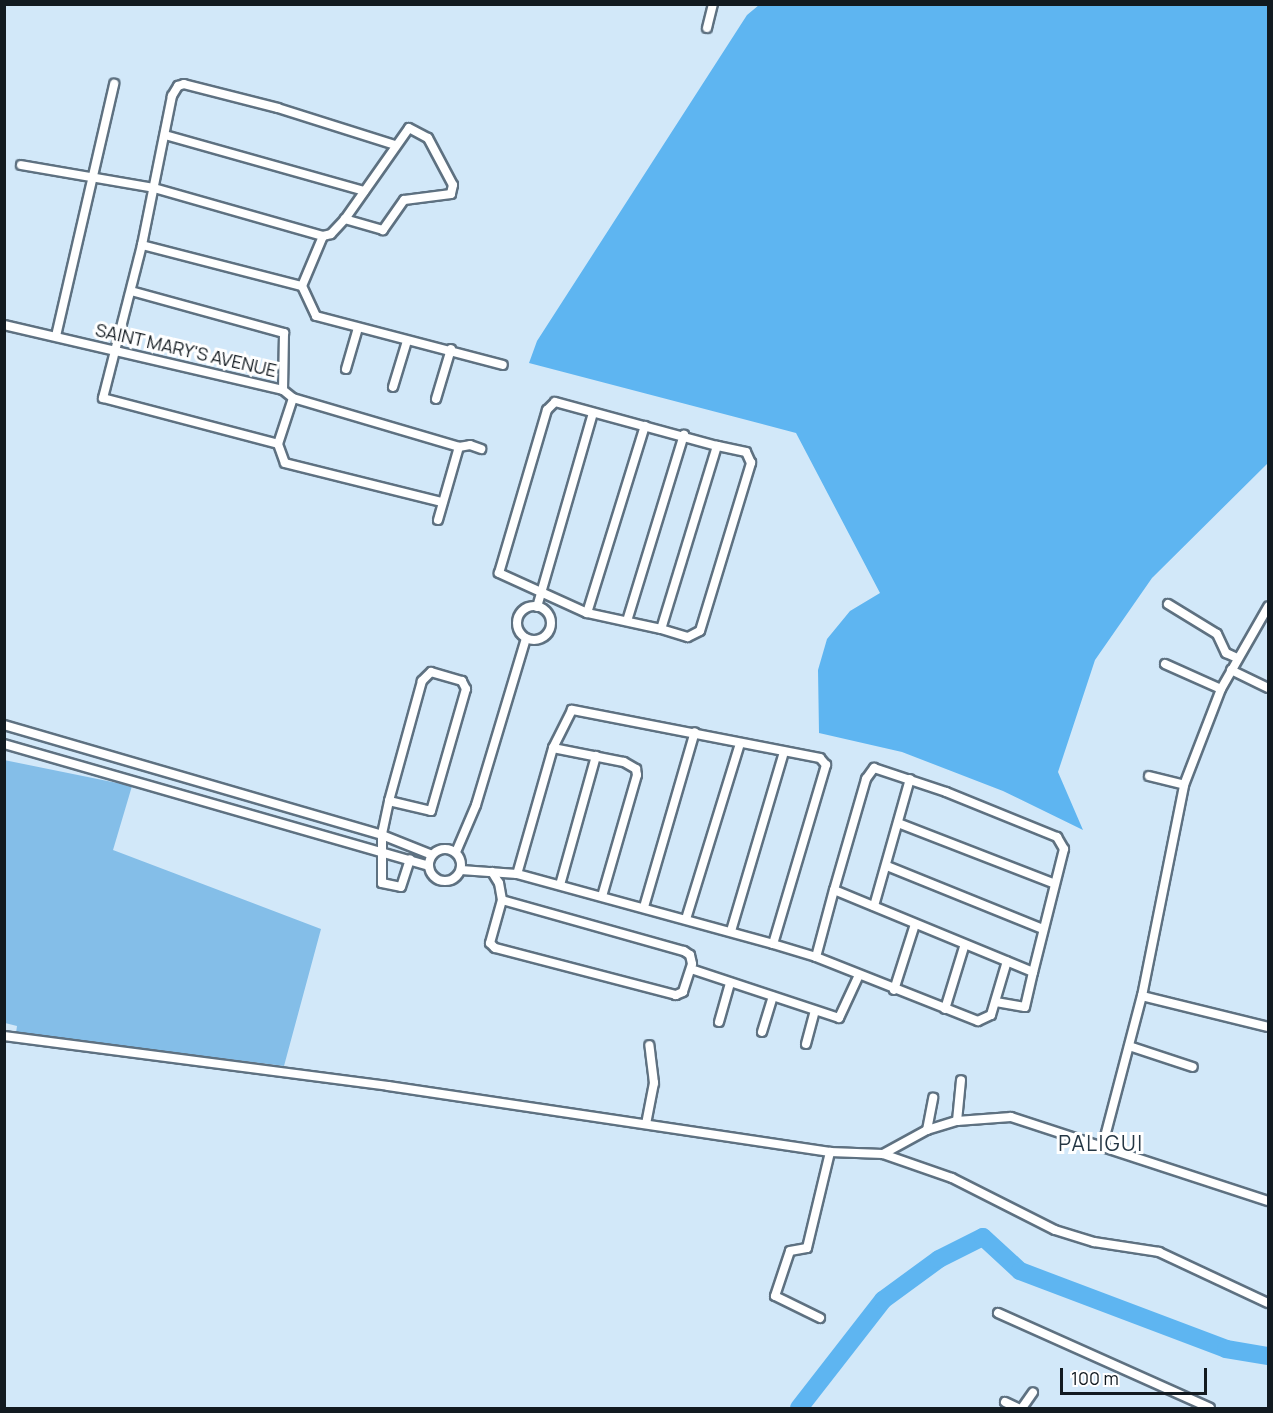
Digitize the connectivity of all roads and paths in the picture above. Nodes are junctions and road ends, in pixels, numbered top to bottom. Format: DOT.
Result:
graph roads {
  1 [pos="712,4"];
  2 [pos="706,28"];
  3 [pos="114,84"];
  4 [pos="165,135"];
  5 [pos="395,145"];
  6 [pos="21,165"];
  7 [pos="93,178"];
  8 [pos="154,188"];
  9 [pos="364,191"];
  10 [pos="345,219"];
  11 [pos="323,236"];
  12 [pos="142,245"];
  13 [pos="302,286"];
  14 [pos="131,291"];
  15 [pos="4,325"];
  16 [pos="358,327"];
  17 [pos="56,336"];
  18 [pos="407,341"];
  19 [pos="115,350"];
  20 [pos="451,350"];
  21 [pos="503,365"];
  22 [pos="346,369"];
  23 [pos="393,387"];
  24 [pos="283,390"];
  25 [pos="293,398"];
  26 [pos="436,399"];
  27 [pos="593,413"];
  28 [pos="645,426"];
  29 [pos="684,435"];
  30 [pos="278,444"];
  31 [pos="717,446"];
  32 [pos="459,447"];
  33 [pos="481,449"];
  34 [pos="441,502"];
  35 [pos="438,520"];
  36 [pos="543,592"];
  37 [pos="1168,604"];
  38 [pos="537,607"];
  39 [pos="1269,607"];
  40 [pos="587,613"];
  41 [pos="627,621"];
  42 [pos="661,629"];
  43 [pos="526,638"];
  44 [pos="1237,658"];
  45 [pos="1165,664"];
  46 [pos="1231,670"];
  47 [pos="1269,688"];
  48 [pos="1221,689"];
  49 [pos="4,725"];
  50 [pos="695,732"];
  51 [pos="57,740"];
  52 [pos="740,743"];
  53 [pos="4,744"];
  54 [pos="553,748"];
  55 [pos="784,752"];
  56 [pos="596,756"];
  57 [pos="54,758"];
  58 [pos="1149,776"];
  59 [pos="190,779"];
  60 [pos="910,779"];
  61 [pos="1184,785"];
  62 [pos="185,794"];
  63 [pos="389,801"];
  64 [pos="898,823"];
  65 [pos="382,835"];
  66 [pos="385,851"];
  67 [pos="456,852"];
  68 [pos="432,855"];
  69 [pos="410,859"];
  70 [pos="429,866"];
  71 [pos="887,866"];
  72 [pos="461,870"];
  73 [pos="492,872"];
  74 [pos="518,874"];
  75 [pos="1055,884"];
  76 [pos="560,885"];
  77 [pos="834,890"];
  78 [pos="602,896"];
  79 [pos="502,900"];
  80 [pos="874,906"];
  81 [pos="644,907"];
  82 [pos="686,919"];
  83 [pos="915,924"];
  84 [pos="1043,929"];
  85 [pos="731,931"];
  86 [pos="773,944"];
  87 [pos="964,947"];
  88 [pos="816,957"];
  89 [pos="1007,961"];
  90 [pos="691,969"];
  91 [pos="1033,972"];
  92 [pos="859,975"];
  93 [pos="730,982"];
  94 [pos="894,990"];
  95 [pos="1142,996"];
  96 [pos="773,997"];
  97 [pos="996,1002"];
  98 [pos="945,1009"];
  99 [pos="815,1011"];
  100 [pos="719,1022"];
  101 [pos="1269,1027"];
  102 [pos="762,1032"];
  103 [pos="4,1036"];
  104 [pos="806,1044"];
  105 [pos="649,1045"];
  106 [pos="1130,1046"];
  107 [pos="1193,1067"];
  108 [pos="961,1080"];
  109 [pos="933,1098"];
  110 [pos="957,1121"];
  111 [pos="646,1124"];
  112 [pos="927,1130"];
  113 [pos="1102,1148"];
  114 [pos="830,1152"];
  115 [pos="883,1154"];
  116 [pos="1269,1201"];
  117 [pos="1269,1303"];
  118 [pos="998,1313"];
  119 [pos="820,1318"];
  120 [pos="1033,1392"];
  121 [pos="1005,1402"];
  122 [pos="1020,1408"];
  123 [pos="1210,1408"];
  1 -- 2 [label="street"];
  3 -- 7 [label="street"];
  4 -- 5 [label="street"];
  4 -- 8 [label="street"];
  4 -- 9 [label="street"];
  5 -- 9 [label="street"];
  5 -- 10 [label="street"];
  6 -- 7 [label="street"];
  7 -- 8 [label="street"];
  7 -- 17 [label="street"];
  8 -- 11 [label="street"];
  8 -- 12 [label="street"];
  9 -- 10 [label="street"];
  10 -- 11 [label="street"];
  11 -- 13 [label="street"];
  12 -- 13 [label="street"];
  12 -- 14 [label="street"];
  13 -- 16 [label="street"];
  14 -- 19 [label="street"];
  14 -- 24 [label="street"];
  15 -- 17 [label="street, SAINT MARY'S AVENUE"];
  16 -- 18 [label="street"];
  16 -- 22 [label="street"];
  17 -- 19 [label="street, SAINT MARY'S AVENUE"];
  18 -- 20 [label="street"];
  18 -- 23 [label="street"];
  19 -- 24 [label="street, SAINT MARY'S AVENUE"];
  19 -- 30 [label="street"];
  20 -- 21 [label="street"];
  20 -- 26 [label="street"];
  24 -- 25 [label="street, SAINT MARY'S AVENUE"];
  25 -- 30 [label="street"];
  25 -- 32 [label="street, SAINT MARY'S AVENUE"];
  27 -- 28 [label="street"];
  27 -- 36 [label="street"];
  27 -- 36 [label="street"];
  28 -- 29 [label="street"];
  28 -- 40 [label="street"];
  29 -- 31 [label="street"];
  29 -- 41 [label="street"];
  30 -- 34 [label="street"];
  31 -- 42 [label="street"];
  31 -- 42 [label="street"];
  32 -- 33 [label="street, SAINT MARY'S AVENUE"];
  32 -- 34 [label="street"];
  34 -- 35 [label="street"];
  36 -- 38 [label="street"];
  36 -- 40 [label="street"];
  37 -- 44 [label="street"];
  38 -- 43 [label="street"];
  38 -- 43 [label="street"];
  39 -- 44 [label="street"];
  40 -- 41 [label="street"];
  41 -- 42 [label="street"];
  43 -- 67 [label="street"];
  44 -- 46 [label="street"];
  45 -- 48 [label="street"];
  46 -- 47 [label="street"];
  46 -- 48 [label="street"];
  48 -- 61 [label="street"];
  49 -- 51 [label="street"];
  50 -- 52 [label="street"];
  50 -- 54 [label="street"];
  50 -- 81 [label="street"];
  51 -- 57 [label="street"];
  51 -- 59 [label="street"];
  52 -- 55 [label="street"];
  52 -- 82 [label="street"];
  53 -- 57 [label="street"];
  54 -- 56 [label="street"];
  54 -- 74 [label="street"];
  55 -- 85 [label="street"];
  55 -- 86 [label="street"];
  56 -- 76 [label="street"];
  56 -- 78 [label="street"];
  57 -- 62 [label="street"];
  58 -- 61 [label="street"];
  59 -- 62 [label="street"];
  59 -- 65 [label="street"];
  60 -- 64 [label="street"];
  60 -- 75 [label="street"];
  60 -- 77 [label="street"];
  61 -- 95 [label="street"];
  62 -- 66 [label="street"];
  63 -- 63 [label="street"];
  63 -- 65 [label="street"];
  64 -- 71 [label="street"];
  64 -- 75 [label="street"];
  65 -- 66 [label="street"];
  65 -- 68 [label="street"];
  66 -- 69 [label="street"];
  66 -- 69 [label="street"];
  67 -- 68 [label="street"];
  67 -- 72 [label="street"];
  68 -- 70 [label="street"];
  69 -- 70 [label="street"];
  70 -- 72 [label="street"];
  71 -- 80 [label="street"];
  71 -- 84 [label="street"];
  72 -- 73 [label="street"];
  73 -- 74 [label="street"];
  73 -- 79 [label="street"];
  74 -- 76 [label="street"];
  75 -- 84 [label="street"];
  76 -- 78 [label="street"];
  77 -- 80 [label="street"];
  77 -- 88 [label="street"];
  78 -- 81 [label="street"];
  79 -- 90 [label="street"];
  79 -- 90 [label="street"];
  80 -- 83 [label="street"];
  81 -- 82 [label="street"];
  82 -- 85 [label="street"];
  83 -- 87 [label="street"];
  83 -- 94 [label="street"];
  84 -- 91 [label="street"];
  85 -- 86 [label="street"];
  86 -- 88 [label="street"];
  87 -- 89 [label="street"];
  87 -- 98 [label="street"];
  88 -- 92 [label="street"];
  89 -- 91 [label="street"];
  89 -- 97 [label="street"];
  90 -- 93 [label="street"];
  91 -- 97 [label="street"];
  92 -- 94 [label="street"];
  92 -- 99 [label="street"];
  93 -- 96 [label="street"];
  93 -- 100 [label="street"];
  94 -- 98 [label="street"];
  95 -- 101 [label="street"];
  95 -- 106 [label="street"];
  96 -- 99 [label="street"];
  96 -- 102 [label="street"];
  97 -- 98 [label="street"];
  99 -- 104 [label="street"];
  103 -- 111 [label="street"];
  105 -- 111 [label="street"];
  106 -- 107 [label="street"];
  106 -- 113 [label="street"];
  108 -- 110 [label="street"];
  109 -- 112 [label="street"];
  110 -- 112 [label="street"];
  110 -- 113 [label="street"];
  111 -- 114 [label="street"];
  112 -- 115 [label="street"];
  113 -- 116 [label="street"];
  114 -- 115 [label="street"];
  114 -- 119 [label="street"];
  115 -- 117 [label="street"];
  118 -- 123 [label="street"];
  120 -- 122 [label="street"];
  121 -- 122 [label="street"];
}
